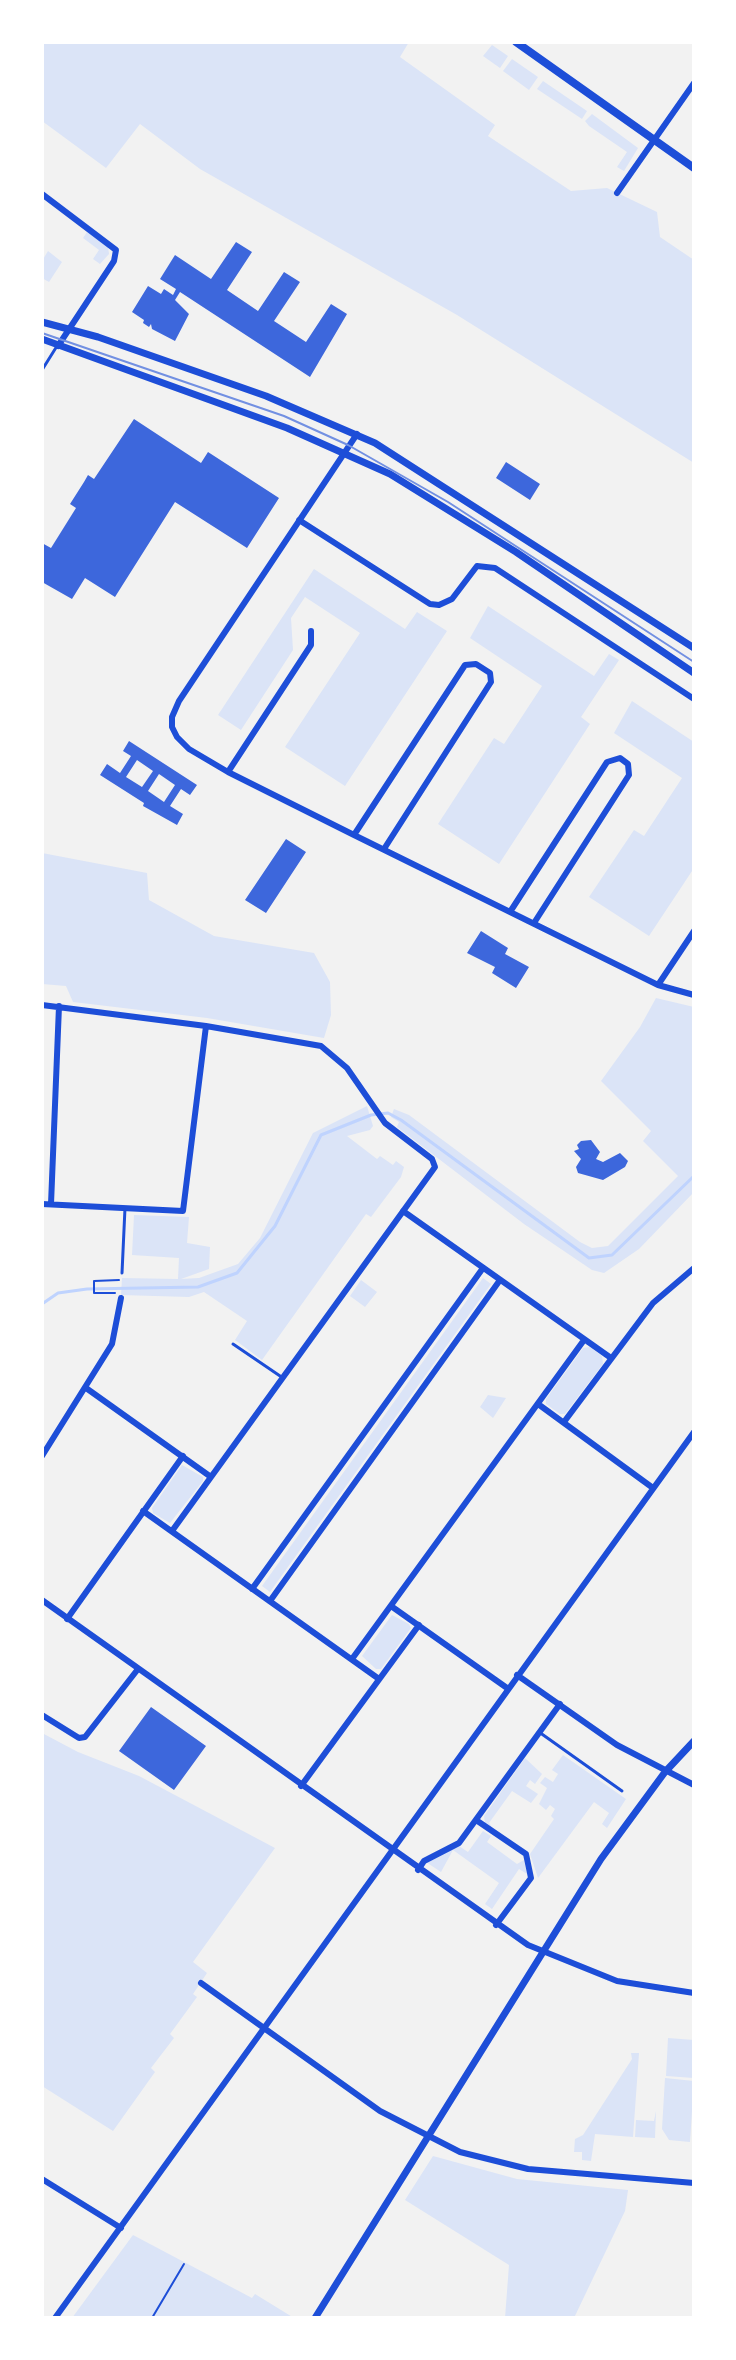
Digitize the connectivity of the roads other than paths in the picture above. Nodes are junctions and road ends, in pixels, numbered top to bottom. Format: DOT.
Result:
graph roads {
  1 [pos="516,42"];
  2 [pos="694,83"];
  3 [pos="654,140"];
  4 [pos="694,168"];
  5 [pos="617,193"];
  6 [pos="42,194"];
  7 [pos="42,322"];
  8 [pos="68,328"];
  9 [pos="42,339"];
  10 [pos="58,346"];
  11 [pos="42,370"];
  12 [pos="357,434"];
  13 [pos="343,451"];
  14 [pos="299,520"];
  15 [pos="311,631"];
  16 [pos="694,648"];
  17 [pos="694,673"];
  18 [pos="694,699"];
  19 [pos="228,772"];
  20 [pos="354,835"];
  21 [pos="384,849"];
  22 [pos="510,912"];
  23 [pos="534,923"];
  24 [pos="694,931"];
  25 [pos="658,985"];
  26 [pos="694,995"];
  27 [pos="42,1005"];
  28 [pos="59,1006"];
  29 [pos="206,1026"];
  30 [pos="42,1204"];
  31 [pos="51,1204"];
  32 [pos="125,1208"];
  33 [pos="403,1211"];
  34 [pos="483,1268"];
  35 [pos="694,1268"];
  36 [pos="122,1273"];
  37 [pos="500,1280"];
  38 [pos="121,1298"];
  39 [pos="584,1340"];
  40 [pos="233,1344"];
  41 [pos="611,1358"];
  42 [pos="283,1378"];
  43 [pos="86,1388"];
  44 [pos="538,1404"];
  45 [pos="564,1422"];
  46 [pos="694,1432"];
  47 [pos="684,1445"];
  48 [pos="694,1452"];
  49 [pos="42,1456"];
  50 [pos="183,1456"];
  51 [pos="211,1477"];
  52 [pos="653,1488"];
  53 [pos="143,1511"];
  54 [pos="172,1531"];
  55 [pos="252,1589"];
  56 [pos="42,1600"];
  57 [pos="270,1601"];
  58 [pos="391,1606"];
  59 [pos="67,1619"];
  60 [pos="419,1625"];
  61 [pos="352,1659"];
  62 [pos="138,1669"];
  63 [pos="517,1675"];
  64 [pos="379,1679"];
  65 [pos="507,1688"];
  66 [pos="560,1704"];
  67 [pos="42,1715"];
  68 [pos="539,1732"];
  69 [pos="694,1741"];
  70 [pos="665,1772"];
  71 [pos="694,1785"];
  72 [pos="301,1786"];
  73 [pos="622,1791"];
  74 [pos="476,1820"];
  75 [pos="392,1851"];
  76 [pos="418,1870"];
  77 [pos="496,1925"];
  78 [pos="543,1953"];
  79 [pos="201,1983"];
  80 [pos="694,1993"];
  81 [pos="265,2029"];
  82 [pos="428,2138"];
  83 [pos="42,2179"];
  84 [pos="694,2183"];
  85 [pos="121,2228"];
  86 [pos="55,2318"];
  87 [pos="315,2318"];
  1 -- 3 [label="main road"];
  2 -- 3 [label="street"];
  3 -- 4 [label="main road"];
  3 -- 5 [label="street"];
  6 -- 8 [label="street"];
  7 -- 8 [label="street"];
  8 -- 10 [label="street"];
  8 -- 12 [label="street"];
  9 -- 10 [label="street"];
  10 -- 11 [label="lane"];
  10 -- 13 [label="street"];
  12 -- 13 [label="street"];
  12 -- 16 [label="street"];
  13 -- 14 [label="street"];
  13 -- 17 [label="street"];
  14 -- 18 [label="street"];
  14 -- 19 [label="street"];
  15 -- 19 [label="street"];
  19 -- 20 [label="street"];
  20 -- 21 [label="street"];
  20 -- 21 [label="street"];
  21 -- 22 [label="street"];
  22 -- 23 [label="street"];
  22 -- 23 [label="street"];
  23 -- 25 [label="street"];
  24 -- 25 [label="street"];
  25 -- 26 [label="street"];
  27 -- 28 [label="street"];
  28 -- 29 [label="street"];
  28 -- 31 [label="street"];
  29 -- 32 [label="street"];
  29 -- 33 [label="street"];
  30 -- 31 [label="street"];
  31 -- 32 [label="street"];
  32 -- 36 [label="lane"];
  33 -- 34 [label="street"];
  33 -- 42 [label="street"];
  34 -- 37 [label="street"];
  34 -- 55 [label="street"];
  35 -- 41 [label="street"];
  37 -- 39 [label="street"];
  37 -- 57 [label="street"];
  38 -- 43 [label="street"];
  39 -- 41 [label="street"];
  39 -- 44 [label="street"];
  40 -- 42 [label="lane"];
  41 -- 45 [label="street"];
  42 -- 51 [label="street"];
  43 -- 49 [label="street"];
  43 -- 50 [label="street"];
  44 -- 45 [label="street"];
  44 -- 58 [label="street"];
  45 -- 52 [label="street"];
  46 -- 47 [label="street"];
  47 -- 48 [label="street"];
  47 -- 52 [label="street"];
  50 -- 51 [label="street"];
  50 -- 53 [label="street"];
  51 -- 54 [label="street"];
  52 -- 63 [label="street"];
  53 -- 54 [label="street"];
  53 -- 59 [label="street"];
  54 -- 55 [label="street"];
  55 -- 57 [label="street"];
  56 -- 59 [label="street"];
  57 -- 61 [label="street"];
  58 -- 60 [label="street"];
  58 -- 61 [label="street"];
  59 -- 62 [label="street"];
  60 -- 64 [label="street"];
  60 -- 65 [label="street"];
  61 -- 64 [label="street"];
  62 -- 67 [label="street"];
  62 -- 72 [label="street"];
  63 -- 65 [label="street"];
  63 -- 66 [label="street"];
  64 -- 72 [label="street"];
  65 -- 75 [label="street"];
  66 -- 68 [label="street"];
  66 -- 70 [label="street"];
  68 -- 73 [label="lane"];
  68 -- 74 [label="street"];
  69 -- 70 [label="street"];
  70 -- 71 [label="street"];
  70 -- 78 [label="street"];
  72 -- 75 [label="street"];
  74 -- 76 [label="street"];
  74 -- 77 [label="street"];
  75 -- 76 [label="street"];
  75 -- 81 [label="street"];
  76 -- 77 [label="street"];
  77 -- 78 [label="street"];
  78 -- 80 [label="street"];
  78 -- 82 [label="street"];
  79 -- 81 [label="street"];
  81 -- 82 [label="street"];
  81 -- 85 [label="street"];
  82 -- 84 [label="street"];
  82 -- 87 [label="street"];
  83 -- 85 [label="street"];
  85 -- 86 [label="street"];
}
